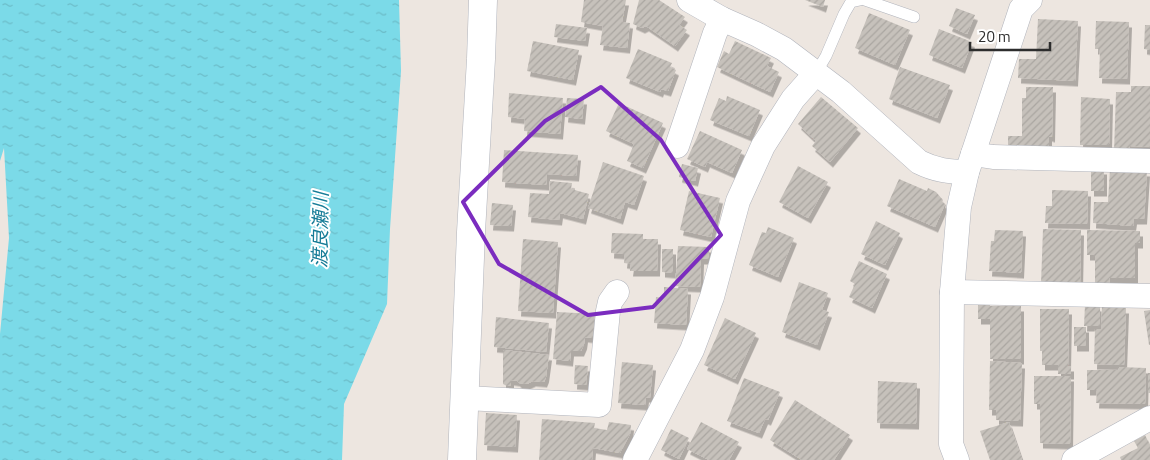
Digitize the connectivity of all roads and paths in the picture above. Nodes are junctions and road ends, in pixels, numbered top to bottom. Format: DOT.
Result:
graph roads {
  1 [pos="483,0"];
  2 [pos="689,0"];
  3 [pos="860,0"];
  4 [pos="865,0"];
  5 [pos="1030,0"];
  6 [pos="914,17"];
  7 [pos="722,19"];
  8 [pos="816,73"];
  9 [pos="676,146"];
  10 [pos="1150,161"];
  11 [pos="970,163"];
  12 [pos="617,292"];
  13 [pos="952,292"];
  14 [pos="1150,296"];
  15 [pos="465,398"];
  16 [pos="1150,418"];
  17 [pos="462,460"];
  18 [pos="635,460"];
  19 [pos="956,460"];
  20 [pos="1074,460"];
  1 -- 15 [label="street"];
  2 -- 7 [label="street"];
  3 -- 8 [label="lane"];
  4 -- 6 [label="lane"];
  5 -- 11 [label="street"];
  7 -- 8 [label="street"];
  7 -- 9 [label="street"];
  8 -- 11 [label="street"];
  8 -- 18 [label="street"];
  10 -- 11 [label="street"];
  11 -- 13 [label="street"];
  12 -- 15 [label="street"];
  13 -- 14 [label="street"];
  13 -- 19 [label="street"];
  15 -- 17 [label="street"];
  16 -- 20 [label="street"];
}
